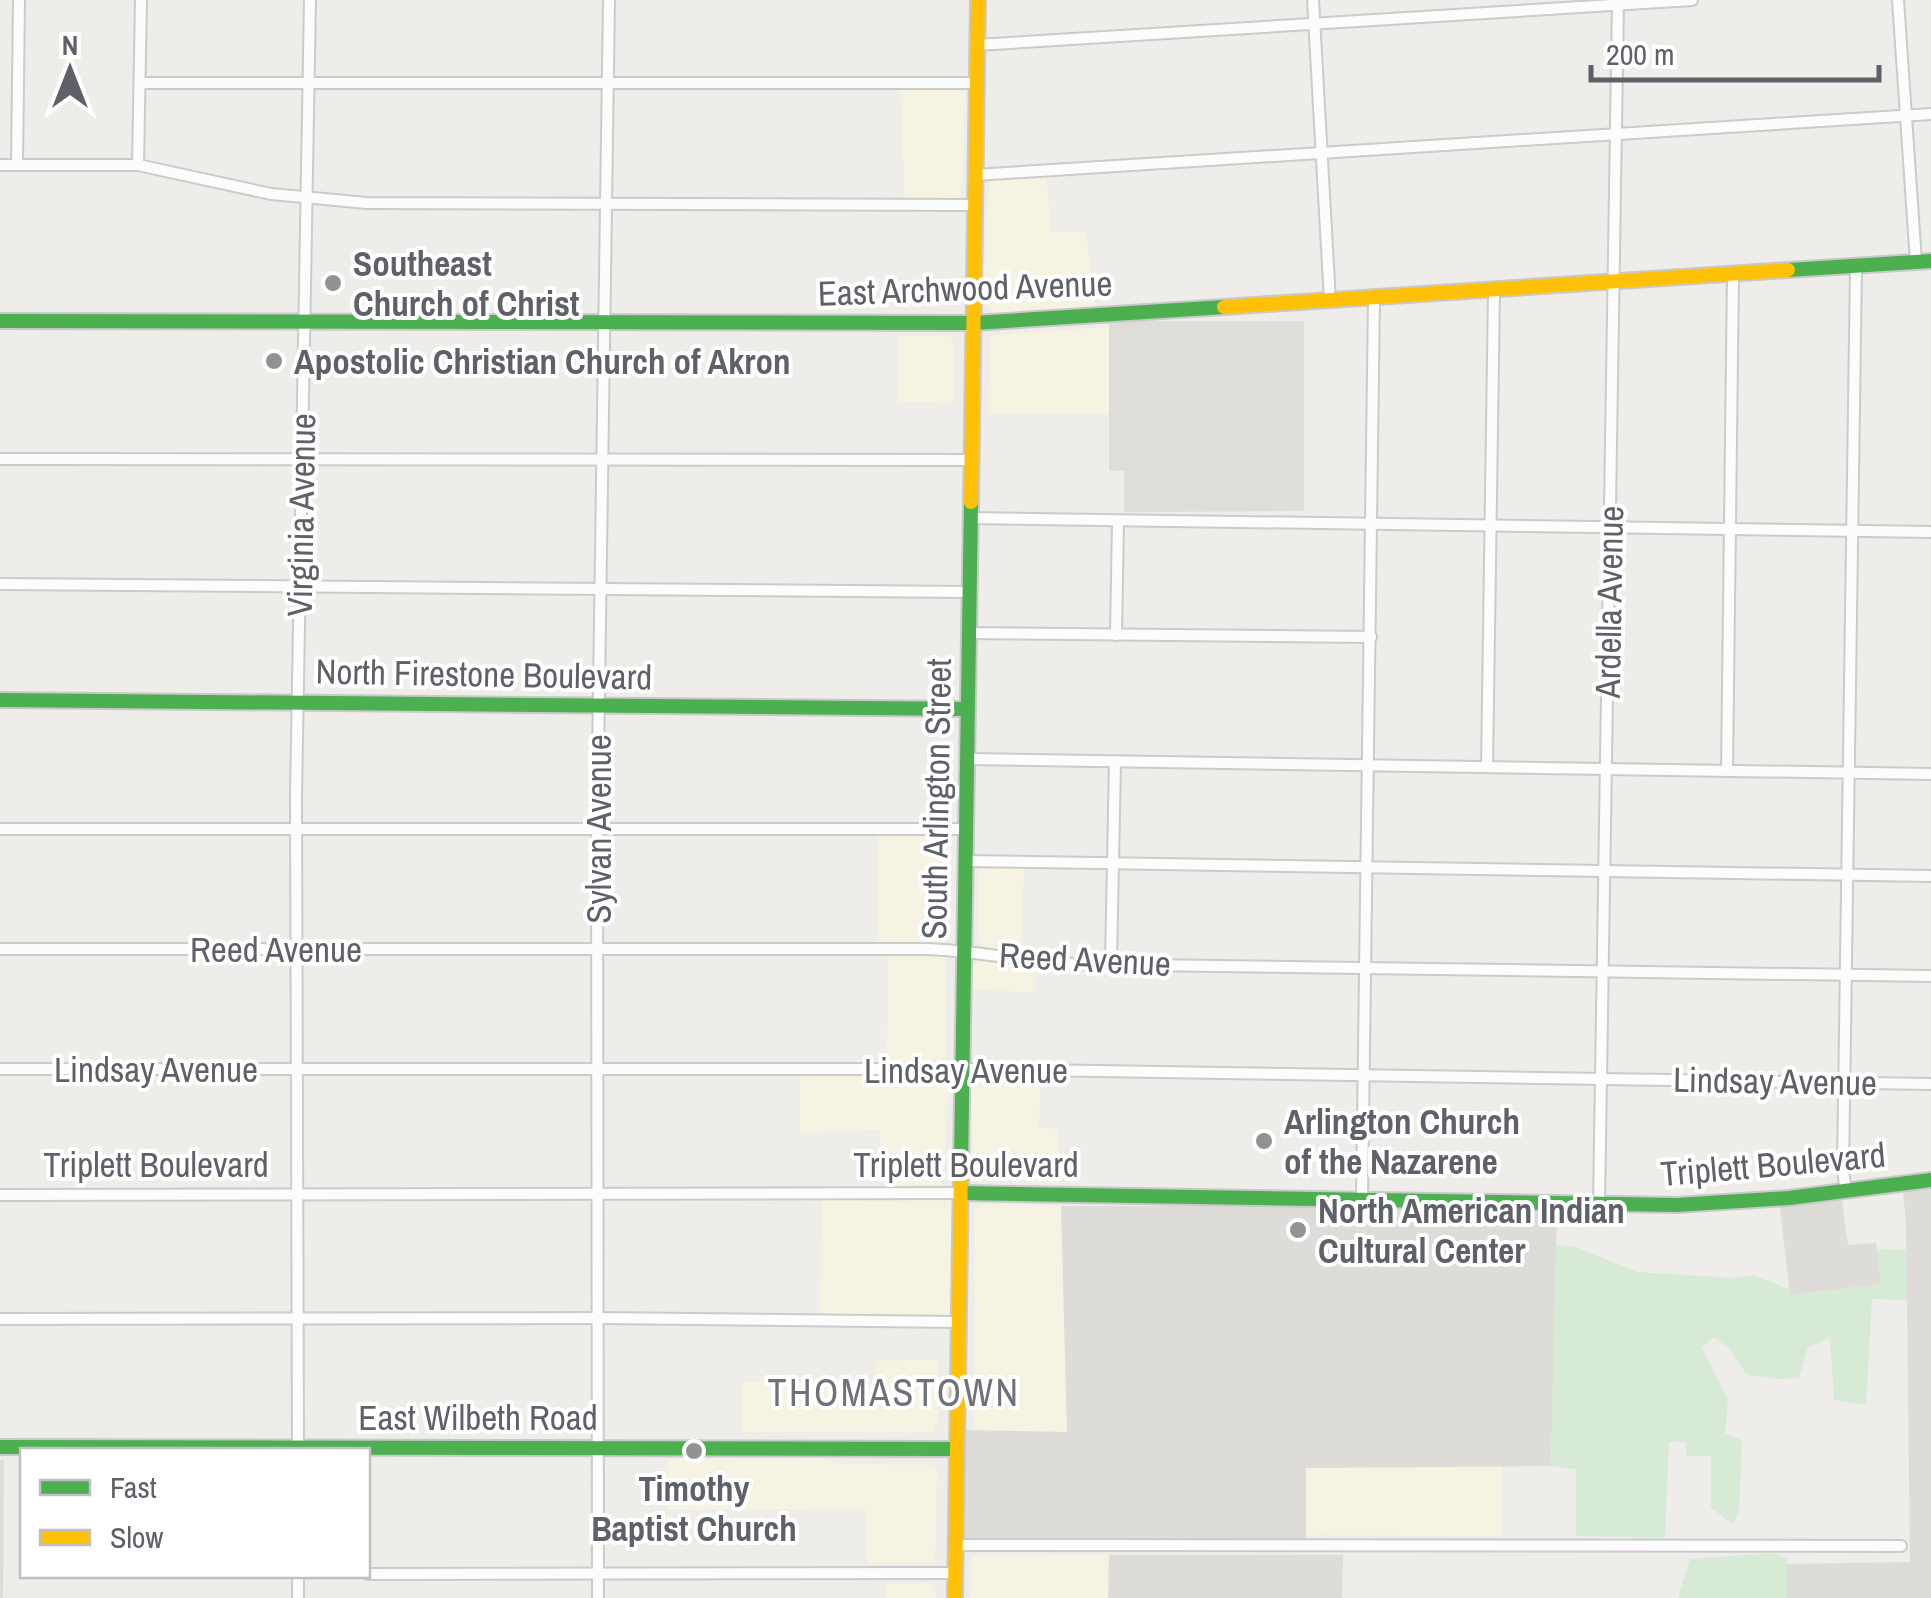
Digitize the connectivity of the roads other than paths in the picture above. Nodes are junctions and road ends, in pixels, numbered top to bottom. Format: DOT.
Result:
graph roads {
  1 [pos="19,0"];
  2 [pos="141,0"];
  3 [pos="310,0"];
  4 [pos="609,0"];
  5 [pos="978,0"];
  6 [pos="1312,0"];
  7 [pos="1692,0"];
  8 [pos="1898,0"];
  9 [pos="1618,2"];
  10 [pos="1314,24"];
  11 [pos="977,45"];
  12 [pos="140,82"];
  13 [pos="309,82"];
  14 [pos="609,83"];
  15 [pos="976,83"];
  16 [pos="1931,114"];
  17 [pos="1906,116"];
  18 [pos="1615,134"];
  19 [pos="1321,153"];
  20 [pos="0,164"];
  21 [pos="17,164"];
  22 [pos="138,165"];
  23 [pos="975,175"];
  24 [pos="307,199"];
  25 [pos="606,203"];
  26 [pos="974,205"];
  27 [pos="1923,261"];
  28 [pos="1856,266"];
  29 [pos="1733,274"];
  30 [pos="1613,283"];
  31 [pos="1494,290"];
  32 [pos="1374,298"];
  33 [pos="1330,300"];
  34 [pos="0,321"];
  35 [pos="305,322"];
  36 [pos="604,323"];
  37 [pos="974,323"];
  38 [pos="0,459"];
  39 [pos="302,459"];
  40 [pos="602,460"];
  41 [pos="970,460"];
  42 [pos="971,518"];
  43 [pos="1118,521"];
  44 [pos="1372,524"];
  45 [pos="1491,526"];
  46 [pos="1610,528"];
  47 [pos="1730,530"];
  48 [pos="1853,530"];
  49 [pos="1931,532"];
  50 [pos="0,584"];
  51 [pos="300,587"];
  52 [pos="600,591"];
  53 [pos="969,592"];
  54 [pos="968,633"];
  55 [pos="1116,634"];
  56 [pos="1371,637"];
  57 [pos="0,700"];
  58 [pos="298,702"];
  59 [pos="599,705"];
  60 [pos="967,709"];
  61 [pos="967,759"];
  62 [pos="1115,762"];
  63 [pos="1369,766"];
  64 [pos="1487,767"];
  65 [pos="1606,769"];
  66 [pos="1727,771"];
  67 [pos="1849,773"];
  68 [pos="1931,774"];
  69 [pos="597,828"];
  70 [pos="965,828"];
  71 [pos="0,829"];
  72 [pos="297,829"];
  73 [pos="965,862"];
  74 [pos="1112,864"];
  75 [pos="1368,868"];
  76 [pos="1606,871"];
  77 [pos="1848,875"];
  78 [pos="1931,876"];
  79 [pos="0,949"];
  80 [pos="297,949"];
  81 [pos="598,949"];
  82 [pos="965,950"];
  83 [pos="1111,963"];
  84 [pos="1366,968"];
  85 [pos="1604,971"];
  86 [pos="1846,974"];
  87 [pos="1931,976"];
  88 [pos="0,1069"];
  89 [pos="598,1069"];
  90 [pos="962,1069"];
  91 [pos="298,1070"];
  92 [pos="1364,1075"];
  93 [pos="1602,1078"];
  94 [pos="1845,1082"];
  95 [pos="1931,1084"];
  96 [pos="1931,1180"];
  97 [pos="1846,1192"];
  98 [pos="962,1193"];
  99 [pos="298,1194"];
  100 [pos="598,1194"];
  101 [pos="0,1195"];
  102 [pos="1362,1198"];
  103 [pos="1599,1204"];
  104 [pos="598,1318"];
  105 [pos="0,1319"];
  106 [pos="297,1319"];
  107 [pos="957,1322"];
  108 [pos="0,1447"];
  109 [pos="598,1447"];
  110 [pos="149,1448"];
  111 [pos="298,1448"];
  112 [pos="956,1448"];
  113 [pos="370,1449"];
  114 [pos="956,1545"];
  115 [pos="1902,1546"];
  116 [pos="955,1573"];
  117 [pos="370,1574"];
  118 [pos="598,1574"];
  119 [pos="598,1598"];
  120 [pos="955,1598"];
  1 -- 21 [label="street"];
  2 -- 12 [label="street"];
  3 -- 13 [label="street, Virginia Avenue"];
  4 -- 14 [label="street, Sylvan Avenue"];
  5 -- 11 [label="main road, South Arlington Street"];
  6 -- 10 [label="street"];
  7 -- 9 [label="street"];
  8 -- 17 [label="street"];
  9 -- 10 [label="street"];
  9 -- 18 [label="street, Ardella Avenue"];
  10 -- 11 [label="street"];
  10 -- 19 [label="street"];
  11 -- 15 [label="main road, South Arlington Street"];
  12 -- 13 [label="street"];
  12 -- 22 [label="street"];
  13 -- 14 [label="street"];
  13 -- 24 [label="street, Virginia Avenue"];
  14 -- 15 [label="street"];
  14 -- 25 [label="street, Sylvan Avenue"];
  15 -- 23 [label="main road, South Arlington Street"];
  16 -- 17 [label="street"];
  17 -- 18 [label="street"];
  17 -- 27 [label="street"];
  18 -- 19 [label="street"];
  18 -- 30 [label="street, Ardella Avenue"];
  19 -- 23 [label="street"];
  19 -- 33 [label="street"];
  20 -- 21 [label="street"];
  21 -- 22 [label="street"];
  22 -- 24 [label="street"];
  23 -- 26 [label="main road, South Arlington Street"];
  24 -- 25 [label="street"];
  24 -- 35 [label="street, Virginia Avenue"];
  25 -- 26 [label="street"];
  25 -- 36 [label="street, Sylvan Avenue"];
  26 -- 37 [label="main road, South Arlington Street"];
  27 -- 28 [label="main road, East Archwood Avenue"];
  28 -- 29 [label="main road, East Archwood Avenue"];
  28 -- 48 [label="street"];
  29 -- 30 [label="main road, East Archwood Avenue"];
  29 -- 47 [label="street"];
  30 -- 31 [label="main road, East Archwood Avenue"];
  30 -- 46 [label="street, Ardella Avenue"];
  31 -- 32 [label="main road, East Archwood Avenue"];
  31 -- 45 [label="street"];
  32 -- 33 [label="main road, East Archwood Avenue"];
  32 -- 44 [label="street"];
  33 -- 37 [label="main road, East Archwood Avenue"];
  34 -- 35 [label="main road, East Archwood Avenue"];
  35 -- 36 [label="main road, East Archwood Avenue"];
  35 -- 39 [label="street, Virginia Avenue"];
  36 -- 37 [label="main road, East Archwood Avenue"];
  36 -- 40 [label="street, Sylvan Avenue"];
  37 -- 41 [label="main road, South Arlington Street"];
  38 -- 39 [label="street"];
  39 -- 40 [label="street"];
  39 -- 51 [label="street, Virginia Avenue"];
  40 -- 41 [label="street"];
  40 -- 52 [label="street, Sylvan Avenue"];
  41 -- 42 [label="main road, South Arlington Street"];
  42 -- 43 [label="street"];
  42 -- 53 [label="main road, South Arlington Street"];
  43 -- 44 [label="street"];
  43 -- 55 [label="street"];
  44 -- 45 [label="street"];
  44 -- 56 [label="street"];
  45 -- 46 [label="street"];
  45 -- 64 [label="street"];
  46 -- 47 [label="street"];
  46 -- 65 [label="street, Ardella Avenue"];
  47 -- 48 [label="street"];
  47 -- 66 [label="street"];
  48 -- 49 [label="street"];
  48 -- 67 [label="street"];
  50 -- 51 [label="street"];
  51 -- 52 [label="street"];
  51 -- 58 [label="street, Virginia Avenue"];
  52 -- 53 [label="street"];
  52 -- 59 [label="street, Sylvan Avenue"];
  53 -- 54 [label="main road, South Arlington Street"];
  54 -- 55 [label="street"];
  54 -- 60 [label="main road, South Arlington Street"];
  55 -- 56 [label="street"];
  56 -- 63 [label="street"];
  57 -- 58 [label="main road, North Firestone Boulevard"];
  58 -- 59 [label="main road, North Firestone Boulevard"];
  58 -- 72 [label="street, Virginia Avenue"];
  59 -- 60 [label="main road, North Firestone Boulevard"];
  59 -- 69 [label="street, Sylvan Avenue"];
  60 -- 61 [label="main road, South Arlington Street"];
  61 -- 62 [label="street"];
  61 -- 70 [label="main road, South Arlington Street"];
  62 -- 63 [label="street"];
  62 -- 74 [label="street"];
  63 -- 64 [label="street"];
  63 -- 75 [label="street"];
  64 -- 65 [label="street"];
  65 -- 66 [label="street"];
  65 -- 76 [label="street, Ardella Avenue"];
  66 -- 67 [label="street"];
  67 -- 68 [label="street"];
  67 -- 77 [label="street"];
  69 -- 70 [label="street"];
  69 -- 72 [label="street"];
  69 -- 81 [label="street, Sylvan Avenue"];
  70 -- 73 [label="main road, South Arlington Street"];
  71 -- 72 [label="street"];
  72 -- 80 [label="street, Virginia Avenue"];
  73 -- 74 [label="street"];
  73 -- 82 [label="main road, South Arlington Street"];
  74 -- 75 [label="street"];
  74 -- 83 [label="street"];
  75 -- 76 [label="street"];
  75 -- 84 [label="street"];
  76 -- 77 [label="street"];
  76 -- 85 [label="street, Ardella Avenue"];
  77 -- 78 [label="street"];
  77 -- 86 [label="street"];
  79 -- 80 [label="street, Reed Avenue"];
  80 -- 81 [label="street, Reed Avenue"];
  80 -- 91 [label="street, Virginia Avenue"];
  81 -- 82 [label="street, Reed Avenue"];
  81 -- 89 [label="street, Sylvan Avenue"];
  82 -- 83 [label="street, Reed Avenue"];
  82 -- 90 [label="main road, South Arlington Street"];
  83 -- 84 [label="street, Reed Avenue"];
  84 -- 85 [label="street, Reed Avenue"];
  84 -- 92 [label="street"];
  85 -- 86 [label="street, Reed Avenue"];
  85 -- 93 [label="street, Ardella Avenue"];
  86 -- 87 [label="street, Reed Avenue"];
  86 -- 94 [label="street"];
  88 -- 91 [label="street, Lindsay Avenue"];
  89 -- 90 [label="street, Lindsay Avenue"];
  89 -- 91 [label="street, Lindsay Avenue"];
  89 -- 100 [label="street, Sylvan Avenue"];
  90 -- 92 [label="street, Lindsay Avenue"];
  90 -- 98 [label="main road, South Arlington Street"];
  91 -- 99 [label="street, Virginia Avenue"];
  92 -- 93 [label="street, Lindsay Avenue"];
  92 -- 102 [label="street"];
  93 -- 94 [label="street, Lindsay Avenue"];
  93 -- 103 [label="street, Ardella Avenue"];
  94 -- 95 [label="street, Lindsay Avenue"];
  94 -- 97 [label="street"];
  96 -- 97 [label="main road, Triplett Boulevard"];
  97 -- 103 [label="main road, Triplett Boulevard"];
  98 -- 100 [label="street, Triplett Boulevard"];
  98 -- 102 [label="main road, Triplett Boulevard"];
  98 -- 107 [label="main road, South Arlington Street"];
  99 -- 100 [label="street, Triplett Boulevard"];
  99 -- 101 [label="street, Triplett Boulevard"];
  99 -- 106 [label="street, Virginia Avenue"];
  100 -- 104 [label="street, Sylvan Avenue"];
  102 -- 103 [label="main road, Triplett Boulevard"];
  104 -- 106 [label="street"];
  104 -- 107 [label="street"];
  104 -- 109 [label="street, Sylvan Avenue"];
  105 -- 106 [label="street"];
  106 -- 111 [label="street, Virginia Avenue"];
  107 -- 112 [label="main road, South Arlington Street"];
  108 -- 110 [label="main road, East Wilbeth Road"];
  109 -- 112 [label="main road, East Wilbeth Road"];
  109 -- 113 [label="main road, East Wilbeth Road"];
  109 -- 118 [label="street, Sylvan Avenue"];
  112 -- 114 [label="main road, South Arlington Street"];
  114 -- 115 [label="street"];
  114 -- 116 [label="main road, South Arlington Street"];
  116 -- 118 [label="street"];
  116 -- 120 [label="main road, South Arlington Street"];
  117 -- 118 [label="street"];
  118 -- 119 [label="street, Sylvan Avenue"];
}
